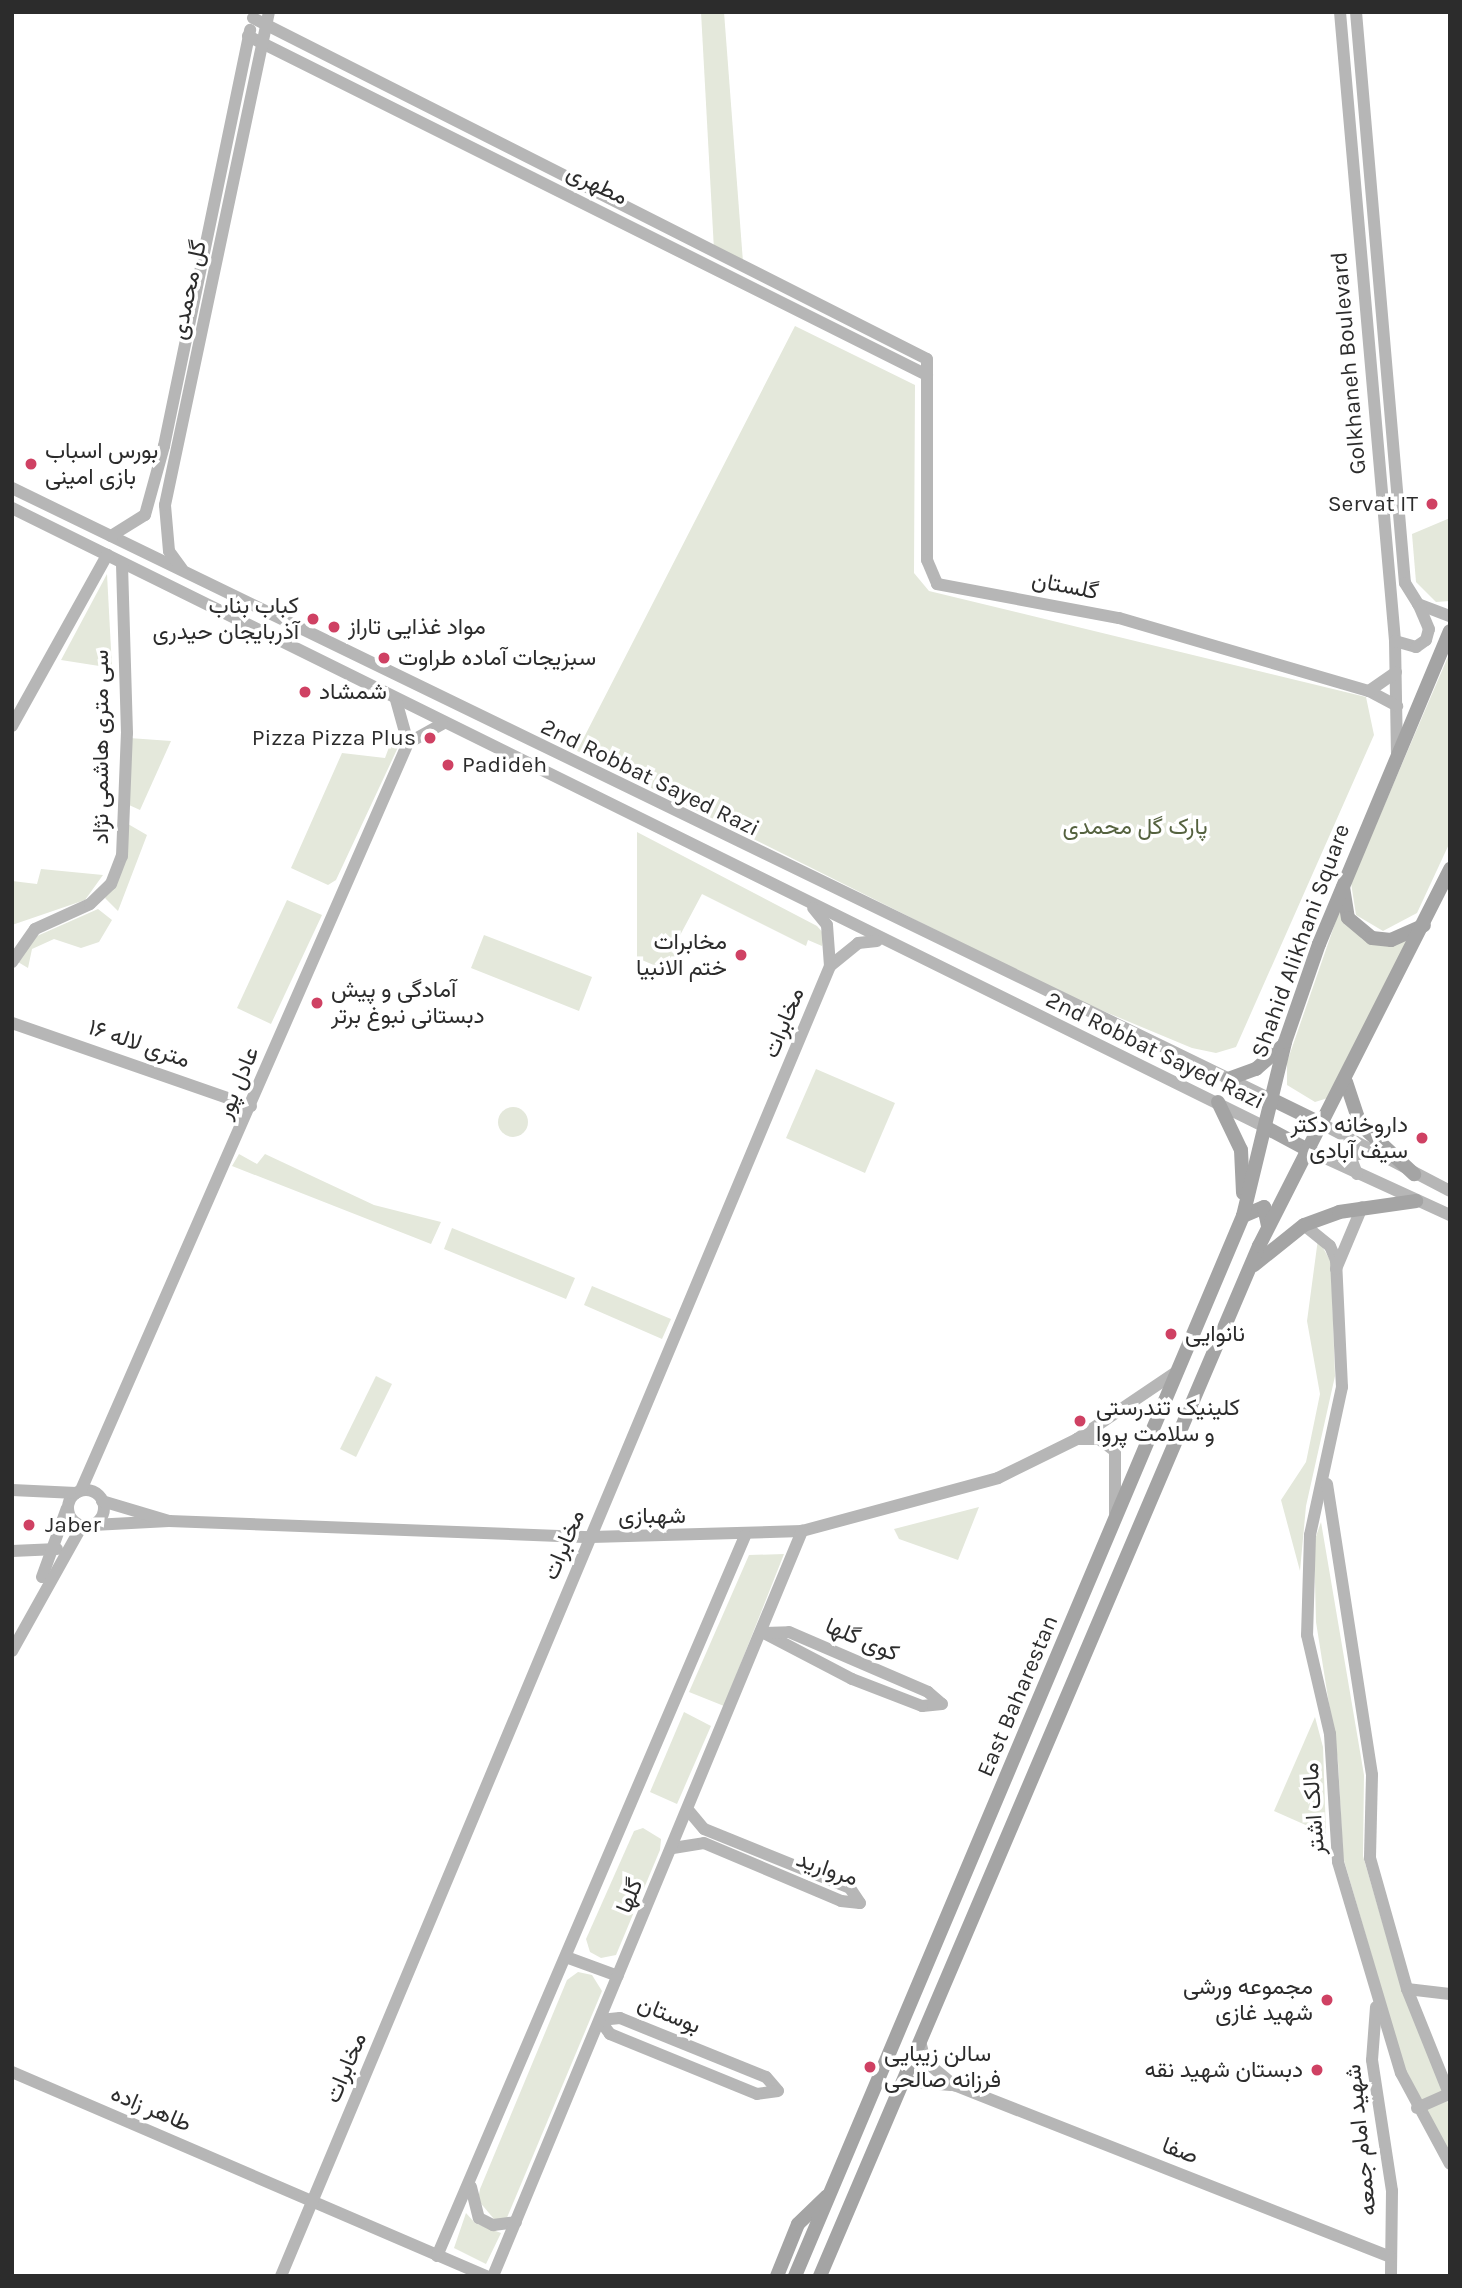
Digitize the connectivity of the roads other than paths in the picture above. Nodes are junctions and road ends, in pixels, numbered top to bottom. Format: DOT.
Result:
graph roads {
  1 [pos="1340,12"];
  2 [pos="1356,12"];
  3 [pos="253,15"];
  4 [pos="269,17"];
  5 [pos="248,36"];
  6 [pos="264,41"];
  7 [pos="185,340"];
  8 [pos="200,343"];
  9 [pos="928,359"];
  10 [pos="927,375"];
  11 [pos="12,488"];
  12 [pos="12,508"];
  13 [pos="145,515"];
  14 [pos="163,524"];
  15 [pos="111,536"];
  16 [pos="107,555"];
  17 [pos="122,563"];
  18 [pos="184,572"];
  19 [pos="1418,604"];
  20 [pos="253,606"];
  21 [pos="1450,615"];
  22 [pos="244,624"];
  23 [pos="1450,631"];
  24 [pos="1395,641"];
  25 [pos="1396,671"];
  26 [pos="1369,691"];
  27 [pos="396,700"];
  28 [pos="1397,706"];
  29 [pos="442,724"];
  30 [pos="12,726"];
  31 [pos="408,743"];
  32 [pos="1397,752"];
  33 [pos="1450,869"];
  34 [pos="1343,879"];
  35 [pos="813,908"];
  36 [pos="1425,924"];
  37 [pos="880,941"];
  38 [pos="12,962"];
  39 [pos="830,965"];
  40 [pos="12,1023"];
  41 [pos="1145,1042"];
  42 [pos="1285,1042"];
  43 [pos="1136,1063"];
  44 [pos="1228,1079"];
  45 [pos="1346,1082"];
  46 [pos="1272,1099"];
  47 [pos="1218,1102"];
  48 [pos="251,1106"];
  49 [pos="1322,1124"];
  50 [pos="1265,1127"];
  51 [pos="1308,1150"];
  52 [pos="1372,1153"];
  53 [pos="1414,1174"];
  54 [pos="1358,1175"];
  55 [pos="1450,1191"];
  56 [pos="1416,1201"];
  57 [pos="1362,1207"];
  58 [pos="1450,1215"];
  59 [pos="1243,1216"];
  60 [pos="1304,1225"];
  61 [pos="1268,1227"];
  62 [pos="1336,1269"];
  63 [pos="1248,1271"];
  64 [pos="1179,1371"];
  65 [pos="1077,1439"];
  66 [pos="1326,1476"];
  67 [pos="12,1490"];
  68 [pos="88,1494"];
  69 [pos="67,1508"];
  70 [pos="169,1521"];
  71 [pos="87,1526"];
  72 [pos="1114,1527"];
  73 [pos="802,1531"];
  74 [pos="746,1536"];
  75 [pos="591,1537"];
  76 [pos="58,1549"];
  77 [pos="19,1552"];
  78 [pos="41,1580"];
  79 [pos="24,1626"];
  80 [pos="764,1633"];
  81 [pos="12,1651"];
  82 [pos="859,1662"];
  83 [pos="852,1679"];
  84 [pos="689,1811"];
  85 [pos="673,1848"];
  86 [pos="566,1956"];
  87 [pos="618,1976"];
  88 [pos="1407,1989"];
  89 [pos="1450,1994"];
  90 [pos="1377,2000"];
  91 [pos="600,2020"];
  92 [pos="920,2041"];
  93 [pos="743,2068"];
  94 [pos="12,2072"];
  95 [pos="903,2081"];
  96 [pos="954,2085"];
  97 [pos="736,2086"];
  98 [pos="1449,2095"];
  99 [pos="1417,2108"];
  100 [pos="1450,2164"];
  101 [pos="471,2183"];
  102 [pos="833,2190"];
  103 [pos="313,2200"];
  104 [pos="516,2221"];
  105 [pos="437,2256"];
  106 [pos="1390,2257"];
  107 [pos="281,2276"];
  108 [pos="486,2276"];
  109 [pos="493,2276"];
  110 [pos="777,2276"];
  111 [pos="795,2276"];
  112 [pos="820,2276"];
  113 [pos="1391,2276"];
  1 -- 24 [label="street, Golkhaneh Boulevard"];
  2 -- 19 [label="street, Golkhaneh Boulevard"];
  3 -- 4 [label="street, مطهری"];
  3 -- 5 [label="street, گل محمدی"];
  4 -- 6 [label="street, گل محمدی"];
  4 -- 9 [label="street, مطهری"];
  5 -- 6 [label="street, مطهری"];
  5 -- 7 [label="street, گل محمدی"];
  6 -- 8 [label="street, گل محمدی"];
  6 -- 10 [label="street, مطهری"];
  7 -- 8 [label="street"];
  7 -- 13 [label="street, گل محمدی"];
  8 -- 14 [label="street, گل محمدی"];
  9 -- 10 [label="street, گلستان"];
  10 -- 26 [label="street, گلستان"];
  11 -- 15 [label="street, 2nd Robbat Sayed Razi"];
  12 -- 16 [label="street, 2nd Robbat Sayed Razi"];
  13 -- 14 [label="street"];
  13 -- 15 [label="street"];
  14 -- 18 [label="street, گل محمدی"];
  15 -- 18 [label="street, 2nd Robbat Sayed Razi"];
  16 -- 17 [label="street, 2nd Robbat Sayed Razi"];
  16 -- 30 [label="street"];
  17 -- 22 [label="street, 2nd Robbat Sayed Razi"];
  17 -- 38 [label="street, سی متری هاشمی نژاد"];
  18 -- 20 [label="street, 2nd Robbat Sayed Razi"];
  19 -- 21 [label="street"];
  19 -- 24 [label="street, Golkhaneh Boulevard"];
  20 -- 22 [label="street"];
  20 -- 41 [label="street, 2nd Robbat Sayed Razi"];
  22 -- 27 [label="street, 2nd Robbat Sayed Razi"];
  23 -- 32 [label="main road, Shahid Alikhani Square"];
  24 -- 25 [label="street, Golkhaneh Boulevard"];
  25 -- 26 [label="street"];
  25 -- 28 [label="street, Golkhaneh Boulevard"];
  26 -- 28 [label="street"];
  27 -- 29 [label="street, 2nd Robbat Sayed Razi"];
  27 -- 31 [label="street"];
  28 -- 32 [label="street, Golkhaneh Boulevard"];
  29 -- 31 [label="street"];
  29 -- 35 [label="street, 2nd Robbat Sayed Razi"];
  31 -- 48 [label="street, عادل پور"];
  32 -- 34 [label="main road, Shahid Alikhani Square"];
  33 -- 36 [label="main road"];
  34 -- 36 [label="main road"];
  34 -- 42 [label="main road, Shahid Alikhani Square"];
  35 -- 37 [label="street, 2nd Robbat Sayed Razi"];
  35 -- 39 [label="street"];
  36 -- 45 [label="main road"];
  37 -- 39 [label="street"];
  37 -- 43 [label="street, 2nd Robbat Sayed Razi"];
  39 -- 75 [label="street, مخابرات"];
  40 -- 48 [label="street, ۱۶ متری لاله"];
  41 -- 43 [label="street"];
  41 -- 44 [label="street, 2nd Robbat Sayed Razi"];
  42 -- 44 [label="main road"];
  42 -- 46 [label="main road, Shahid Alikhani Square"];
  43 -- 47 [label="street, 2nd Robbat Sayed Razi"];
  44 -- 46 [label="street, 2nd Robbat Sayed Razi"];
  45 -- 49 [label="main road"];
  45 -- 53 [label="main road"];
  46 -- 49 [label="main road"];
  46 -- 50 [label="main road, Shahid Alikhani Square"];
  47 -- 50 [label="street, 2nd Robbat Sayed Razi"];
  47 -- 59 [label="main road"];
  48 -- 68 [label="street, عادل پور"];
  49 -- 51 [label="main road"];
  49 -- 52 [label="street"];
  50 -- 51 [label="main road"];
  50 -- 59 [label="main road, East Baharestan"];
  51 -- 54 [label="street"];
  51 -- 61 [label="main road, East Baharestan"];
  52 -- 53 [label="street"];
  52 -- 54 [label="street"];
  53 -- 55 [label="street"];
  54 -- 56 [label="street"];
  56 -- 57 [label="main road"];
  56 -- 58 [label="street"];
  57 -- 60 [label="main road"];
  57 -- 62 [label="street"];
  59 -- 61 [label="main road"];
  59 -- 64 [label="main road, East Baharestan"];
  60 -- 62 [label="street"];
  60 -- 63 [label="main road"];
  61 -- 63 [label="main road, East Baharestan"];
  62 -- 66 [label="street, مالک اشتر"];
  63 -- 92 [label="main road, East Baharestan"];
  64 -- 65 [label="street, شهبازی"];
  64 -- 72 [label="main road, East Baharestan"];
  65 -- 72 [label="street"];
  65 -- 73 [label="street, شهبازی"];
  66 -- 88 [label="street, مالک اشتر"];
  66 -- 90 [label="street, مالک اشتر"];
  67 -- 68 [label="street, شهبازی"];
  68 -- 69 [label="street"];
  68 -- 70 [label="street, شهبازی"];
  68 -- 71 [label="street"];
  69 -- 71 [label="street"];
  69 -- 76 [label="street"];
  70 -- 71 [label="street, شهبازی"];
  70 -- 75 [label="street, شهبازی"];
  71 -- 76 [label="street"];
  72 -- 102 [label="main road, East Baharestan"];
  73 -- 74 [label="street, شهبازی"];
  73 -- 80 [label="street, گلها"];
  74 -- 75 [label="street, شهبازی"];
  74 -- 86 [label="street, گلها"];
  75 -- 103 [label="street, مخابرات"];
  76 -- 77 [label="street"];
  76 -- 78 [label="street"];
  76 -- 79 [label="street"];
  77 -- 78 [label="street"];
  78 -- 79 [label="street"];
  79 -- 81 [label="street"];
  80 -- 82 [label="street, کوی گلها"];
  80 -- 83 [label="street, کوی گلها"];
  80 -- 84 [label="street, گلها"];
  82 -- 83 [label="street"];
  82 -- 83 [label="street, کوی گلها"];
  84 -- 85 [label="street, گلها"];
  84 -- 85 [label="street, مروارید"];
  85 -- 87 [label="street, گلها"];
  86 -- 87 [label="street"];
  86 -- 101 [label="street, گلها"];
  87 -- 91 [label="street, گلها"];
  88 -- 89 [label="street"];
  88 -- 98 [label="street, مالک اشتر"];
  90 -- 99 [label="street, مالک اشتر"];
  90 -- 106 [label="street, شهید امام جمعه"];
  91 -- 93 [label="street, بوستان"];
  91 -- 97 [label="street, بوستان"];
  91 -- 104 [label="street, گلها"];
  92 -- 95 [label="main road, East Baharestan"];
  92 -- 96 [label="street"];
  93 -- 97 [label="street"];
  93 -- 97 [label="street, بوستان"];
  94 -- 103 [label="street, طاهر زاده"];
  95 -- 96 [label="street"];
  95 -- 112 [label="main road, East Baharestan"];
  96 -- 106 [label="street, صفا"];
  98 -- 99 [label="street"];
  99 -- 100 [label="street, مالک اشتر"];
  101 -- 104 [label="street"];
  101 -- 105 [label="street, گلها"];
  102 -- 110 [label="main road"];
  102 -- 111 [label="main road, East Baharestan"];
  103 -- 105 [label="street, طاهر زاده"];
  103 -- 107 [label="street, مخابرات"];
  104 -- 109 [label="street, گلها"];
  105 -- 108 [label="street, طاهر زاده"];
  106 -- 113 [label="street, شهید امام جمعه"];
}
